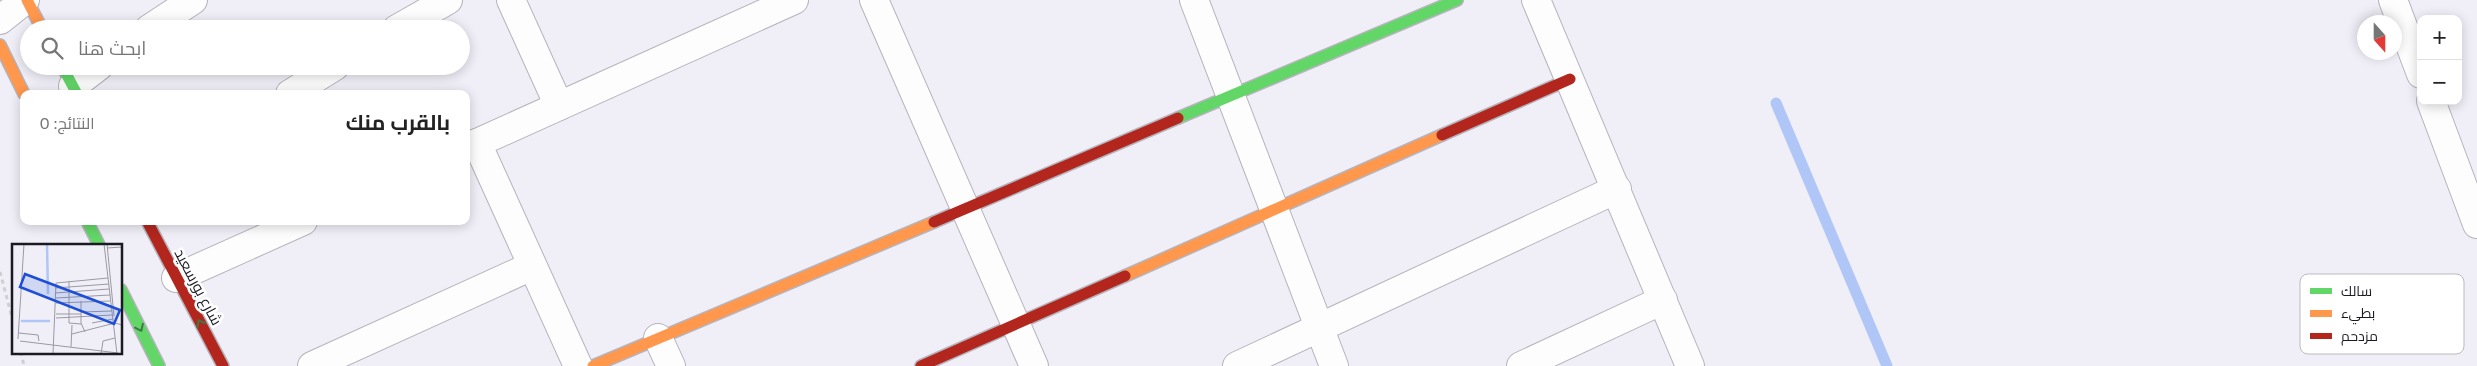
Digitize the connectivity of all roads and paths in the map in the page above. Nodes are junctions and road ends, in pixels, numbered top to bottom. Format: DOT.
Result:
graph roads {
  1 [pos="26,0"];
  2 [pos="193,0"];
  3 [pos="448,0"];
  4 [pos="511,0"];
  5 [pos="794,0"];
  6 [pos="874,0"];
  7 [pos="1194,0"];
  8 [pos="1457,0"];
  9 [pos="1536,0"];
  10 [pos="2393,0"];
  11 [pos="0,20"];
  12 [pos="37,20"];
  13 [pos="163,20"];
  14 [pos="413,20"];
  15 [pos="0,45"];
  16 [pos="2417,63"];
  17 [pos="83,75"];
  18 [pos="321,75"];
  19 [pos="1570,79"];
  20 [pos="71,82"];
  21 [pos="22,90"];
  22 [pos="296,90"];
  23 [pos="1231,96"];
  24 [pos="2432,105"];
  25 [pos="559,106"];
  26 [pos="472,145"];
  27 [pos="1617,189"];
  28 [pos="965,208"];
  29 [pos="1275,210"];
  30 [pos="2477,224"];
  31 [pos="89,225"];
  32 [pos="149,225"];
  33 [pos="294,225"];
  34 [pos="98,244"];
  35 [pos="532,266"];
  36 [pos="0,272"];
  37 [pos="176,278"];
  38 [pos="122,292"];
  39 [pos="1663,300"];
  40 [pos="12,317"];
  41 [pos="1016,324"];
  42 [pos="1320,328"];
  43 [pos="658,338"];
  44 [pos="159,366"];
  45 [pos="223,366"];
  46 [pos="312,366"];
  47 [pos="578,366"];
  48 [pos="593,366"];
  49 [pos="671,366"];
  50 [pos="921,366"];
  51 [pos="1034,366"];
  52 [pos="1237,366"];
  53 [pos="1334,366"];
  54 [pos="1521,366"];
  55 [pos="1690,366"];
  1 -- 11 [label="street"];
  1 -- 12 [label="street"];
  2 -- 13 [label="street"];
  3 -- 14 [label="street"];
  4 -- 25 [label="street"];
  5 -- 25 [label="street"];
  6 -- 28 [label="street"];
  7 -- 23 [label="street"];
  8 -- 23 [label="street"];
  9 -- 19 [label="street"];
  10 -- 16 [label="street"];
  15 -- 21 [label="street"];
  17 -- 20 [label="street"];
  18 -- 22 [label="street"];
  19 -- 27 [label="street"];
  19 -- 29 [label="street"];
  23 -- 28 [label="street"];
  23 -- 29 [label="street"];
  24 -- 30 [label="street"];
  25 -- 26 [label="street"];
  26 -- 35 [label="street"];
  27 -- 39 [label="street"];
  27 -- 42 [label="street"];
  28 -- 41 [label="street"];
  28 -- 43 [label="street"];
  29 -- 41 [label="street"];
  29 -- 42 [label="street"];
  31 -- 34 [label="street"];
  32 -- 37 [label="street, شارع بورسعيد"];
  33 -- 37 [label="street"];
  35 -- 46 [label="street"];
  35 -- 47 [label="street"];
  36 -- 40 [label="path"];
  45 -- 37 [label="street, شارع بورسعيد, one-way"];
  38 -- 44 [label="street, one-way"];
  39 -- 54 [label="street"];
  39 -- 55 [label="street"];
  41 -- 50 [label="street"];
  41 -- 51 [label="street"];
  42 -- 52 [label="street"];
  42 -- 53 [label="street"];
  43 -- 48 [label="street"];
  43 -- 49 [label="street"];
}
